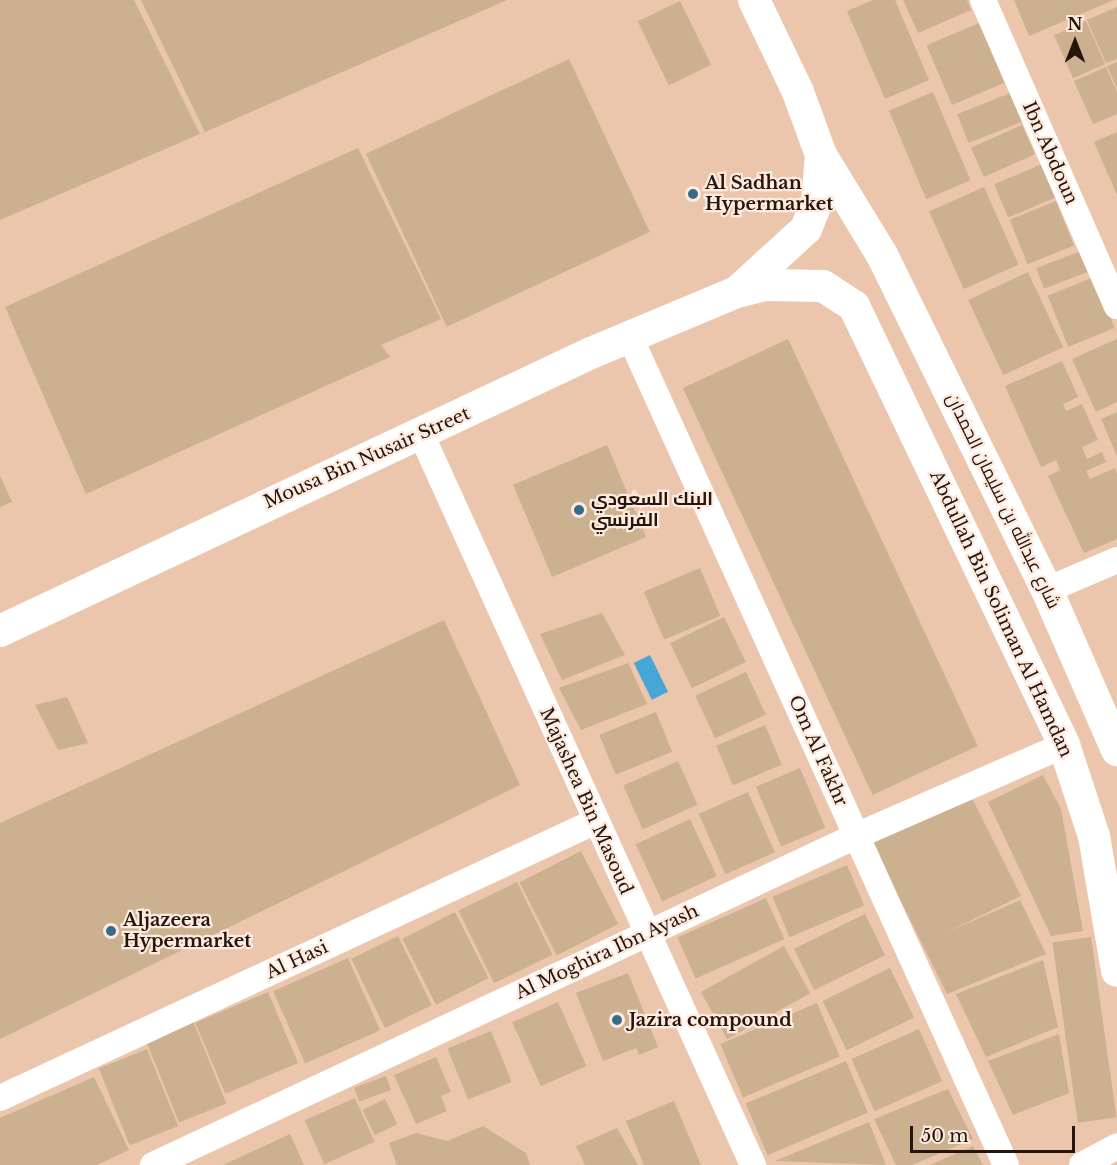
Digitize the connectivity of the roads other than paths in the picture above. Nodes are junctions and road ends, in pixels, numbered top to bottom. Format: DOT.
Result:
graph roads {
  1 [pos="754,0"];
  2 [pos="983,0"];
  3 [pos="821,155"];
  4 [pos="737,292"];
  5 [pos="1117,306"];
  6 [pos="630,337"];
  7 [pos="422,436"];
  8 [pos="1117,560"];
  9 [pos="1047,590"];
  10 [pos="0,631"];
  11 [pos="1110,710"];
  12 [pos="1064,745"];
  13 [pos="1117,750"];
  14 [pos="594,822"];
  15 [pos="856,836"];
  16 [pos="646,934"];
  17 [pos="1117,971"];
  18 [pos="0,1098"];
  19 [pos="1117,1146"];
  20 [pos="153,1165"];
  21 [pos="753,1165"];
  22 [pos="1006,1165"];
  23 [pos="1082,1165"];
  1 -- 3 [label="street"];
  2 -- 5 [label="street, Ibn Abdoun"];
  3 -- 4 [label="street"];
  3 -- 9 [label="street, شارع عبدالله بن سليمان الحمدان"];
  4 -- 6 [label="street, Mousa Bin Nusair Street"];
  4 -- 12 [label="street, Abdullah Bin Soliman Al Hamdan"];
  6 -- 7 [label="street, Mousa Bin Nusair Street"];
  6 -- 15 [label="street, Om Al Fakhr"];
  7 -- 10 [label="street, Mousa Bin Nusair Street"];
  7 -- 14 [label="street, Majashea Bin Masoud"];
  8 -- 9 [label="street"];
  9 -- 11 [label="street, شارع عبدالله بن سليمان الحمدان"];
  11 -- 13 [label="street, شارع عبدالله بن سليمان الحمدان"];
  12 -- 15 [label="street, Al Moghira Ibn Ayash"];
  12 -- 17 [label="street, Abdullah Bin Soliman Al Hamdan"];
  14 -- 16 [label="street, Majashea Bin Masoud"];
  14 -- 18 [label="street, Al Hasi"];
  15 -- 16 [label="street, Al Moghira Ibn Ayash"];
  15 -- 22 [label="street, Om Al Fakhr"];
  16 -- 20 [label="street, Al Moghira Ibn Ayash"];
  16 -- 21 [label="street, Majashea Bin Masoud"];
  19 -- 23 [label="street"];
}
